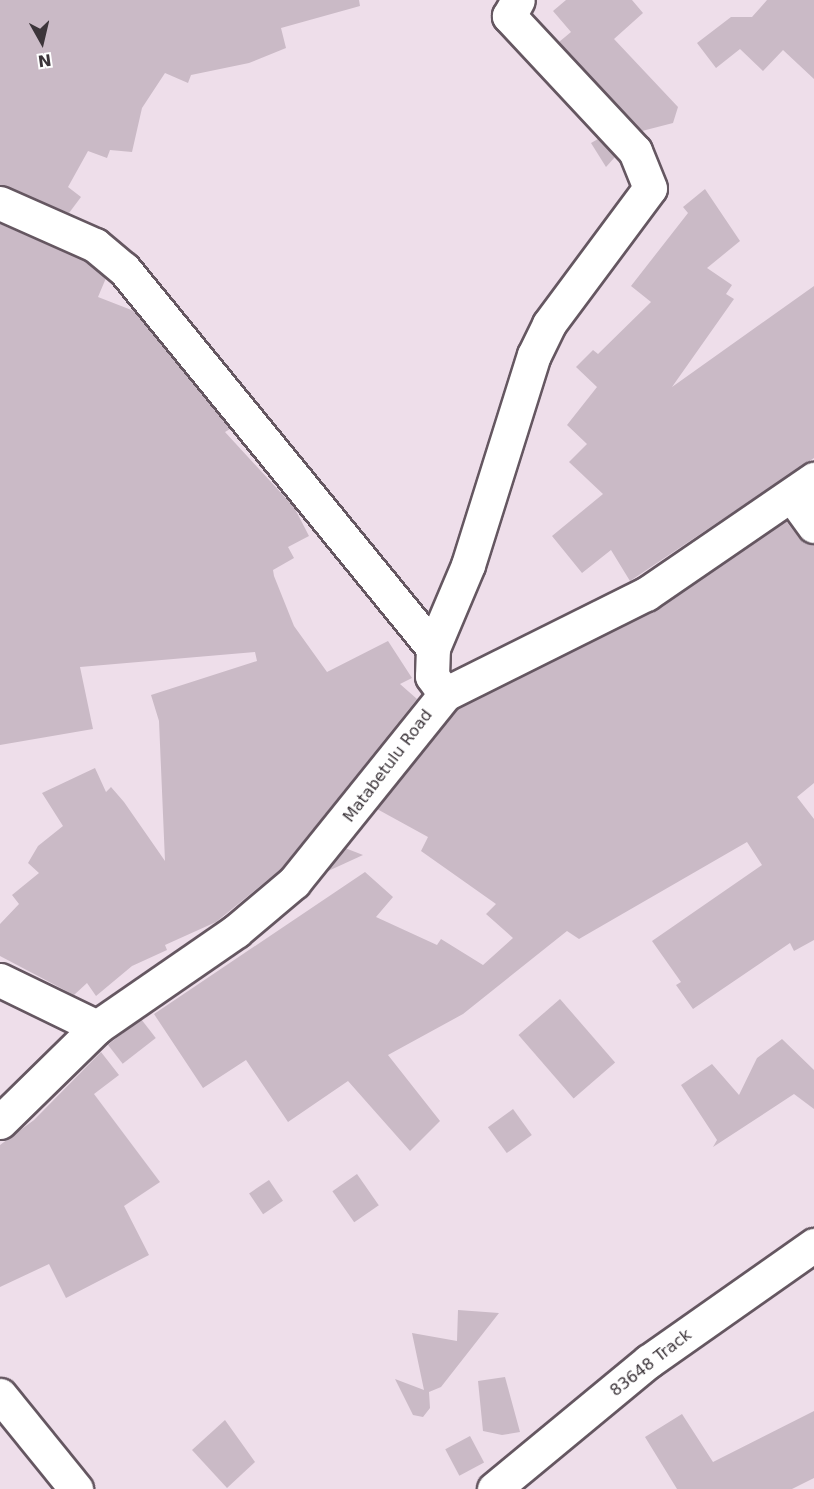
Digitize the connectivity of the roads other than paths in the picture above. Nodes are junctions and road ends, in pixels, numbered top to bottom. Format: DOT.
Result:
graph roads {
  1 [pos="518,0"];
  2 [pos="0,203"];
  3 [pos="803,487"];
  4 [pos="814,526"];
  5 [pos="433,648"];
  6 [pos="445,694"];
  7 [pos="0,980"];
  8 [pos="97,1027"];
  9 [pos="0,1122"];
  10 [pos="814,1245"];
  11 [pos="0,1395"];
  12 [pos="76,1489"];
  13 [pos="494,1489"];
  1 -- 5 [label="street"];
  2 -- 5 [label="street"];
  3 -- 4 [label="street, Matabetulu Road"];
  3 -- 6 [label="street, Matabetulu Road"];
  5 -- 6 [label="street"];
  6 -- 8 [label="street, Matabetulu Road"];
  7 -- 8 [label="street"];
  8 -- 9 [label="street, Matabetulu Road"];
  10 -- 13 [label="street, 83648 Track"];
  11 -- 12 [label="street"];
}
